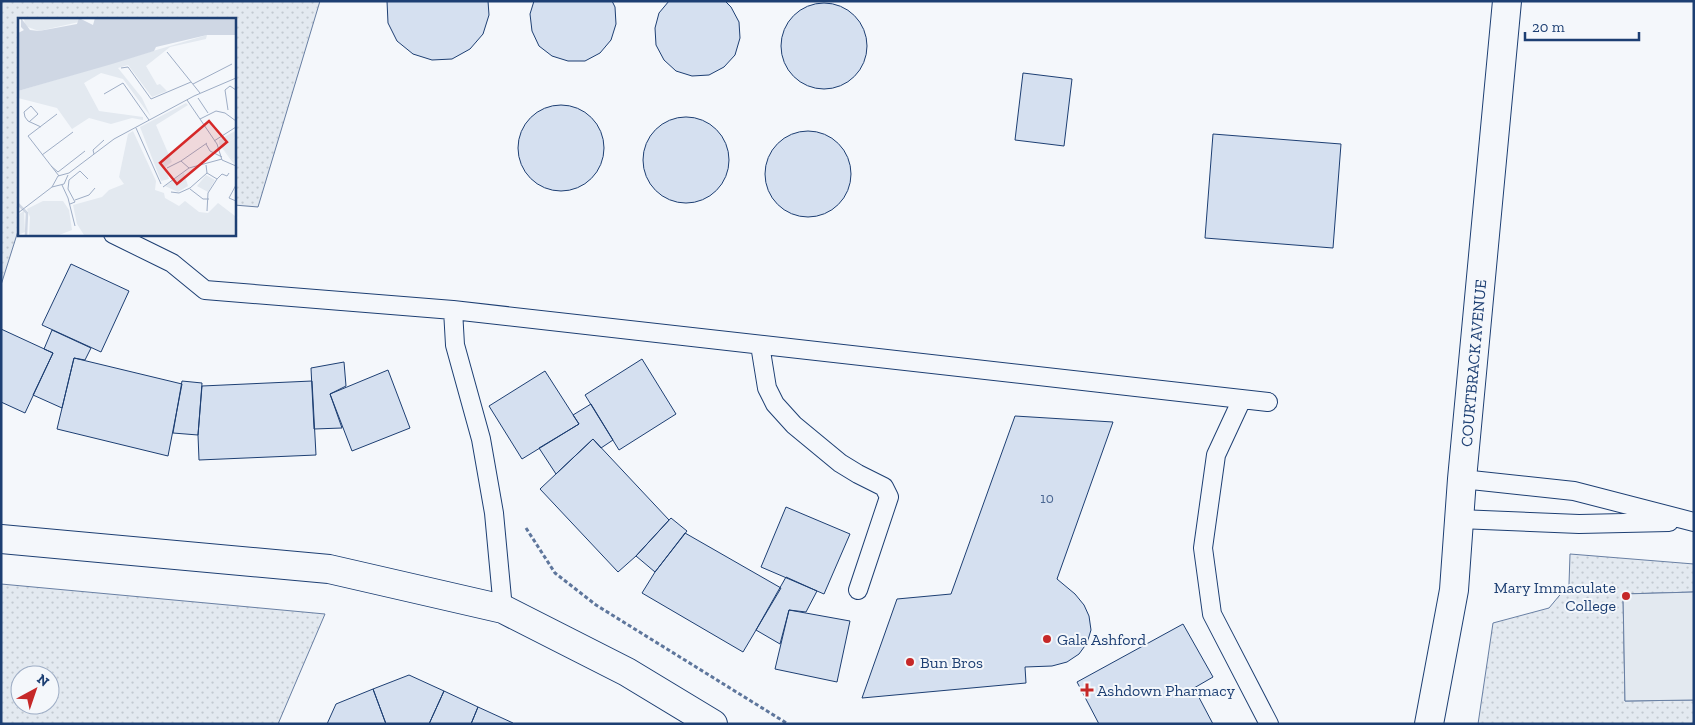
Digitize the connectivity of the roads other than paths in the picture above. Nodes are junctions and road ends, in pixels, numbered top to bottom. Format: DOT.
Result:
graph roads {
  1 [pos="1507,1"];
  2 [pos="115,235"];
  3 [pos="453,310"];
  4 [pos="760,345"];
  5 [pos="1242,399"];
  6 [pos="1268,402"];
  7 [pos="1462,479"];
  8 [pos="1459,518"];
  9 [pos="1692,521"];
  10 [pos="1,539"];
  11 [pos="858,590"];
  12 [pos="503,609"];
  13 [pos="713,724"];
  14 [pos="1269,724"];
  15 [pos="1429,724"];
  1 -- 7 [label="street, COURTBRACK AVENUE"];
  2 -- 3 [label="lane"];
  3 -- 4 [label="lane"];
  3 -- 12 [label="lane"];
  4 -- 5 [label="lane"];
  4 -- 11 [label="lane"];
  5 -- 6 [label="lane"];
  5 -- 14 [label="lane"];
  7 -- 8 [label="street, COURTBRACK AVENUE"];
  7 -- 9 [label="lane"];
  8 -- 9 [label="lane"];
  8 -- 15 [label="street, COURTBRACK AVENUE"];
  10 -- 12 [label="street"];
  12 -- 13 [label="street"];
}
